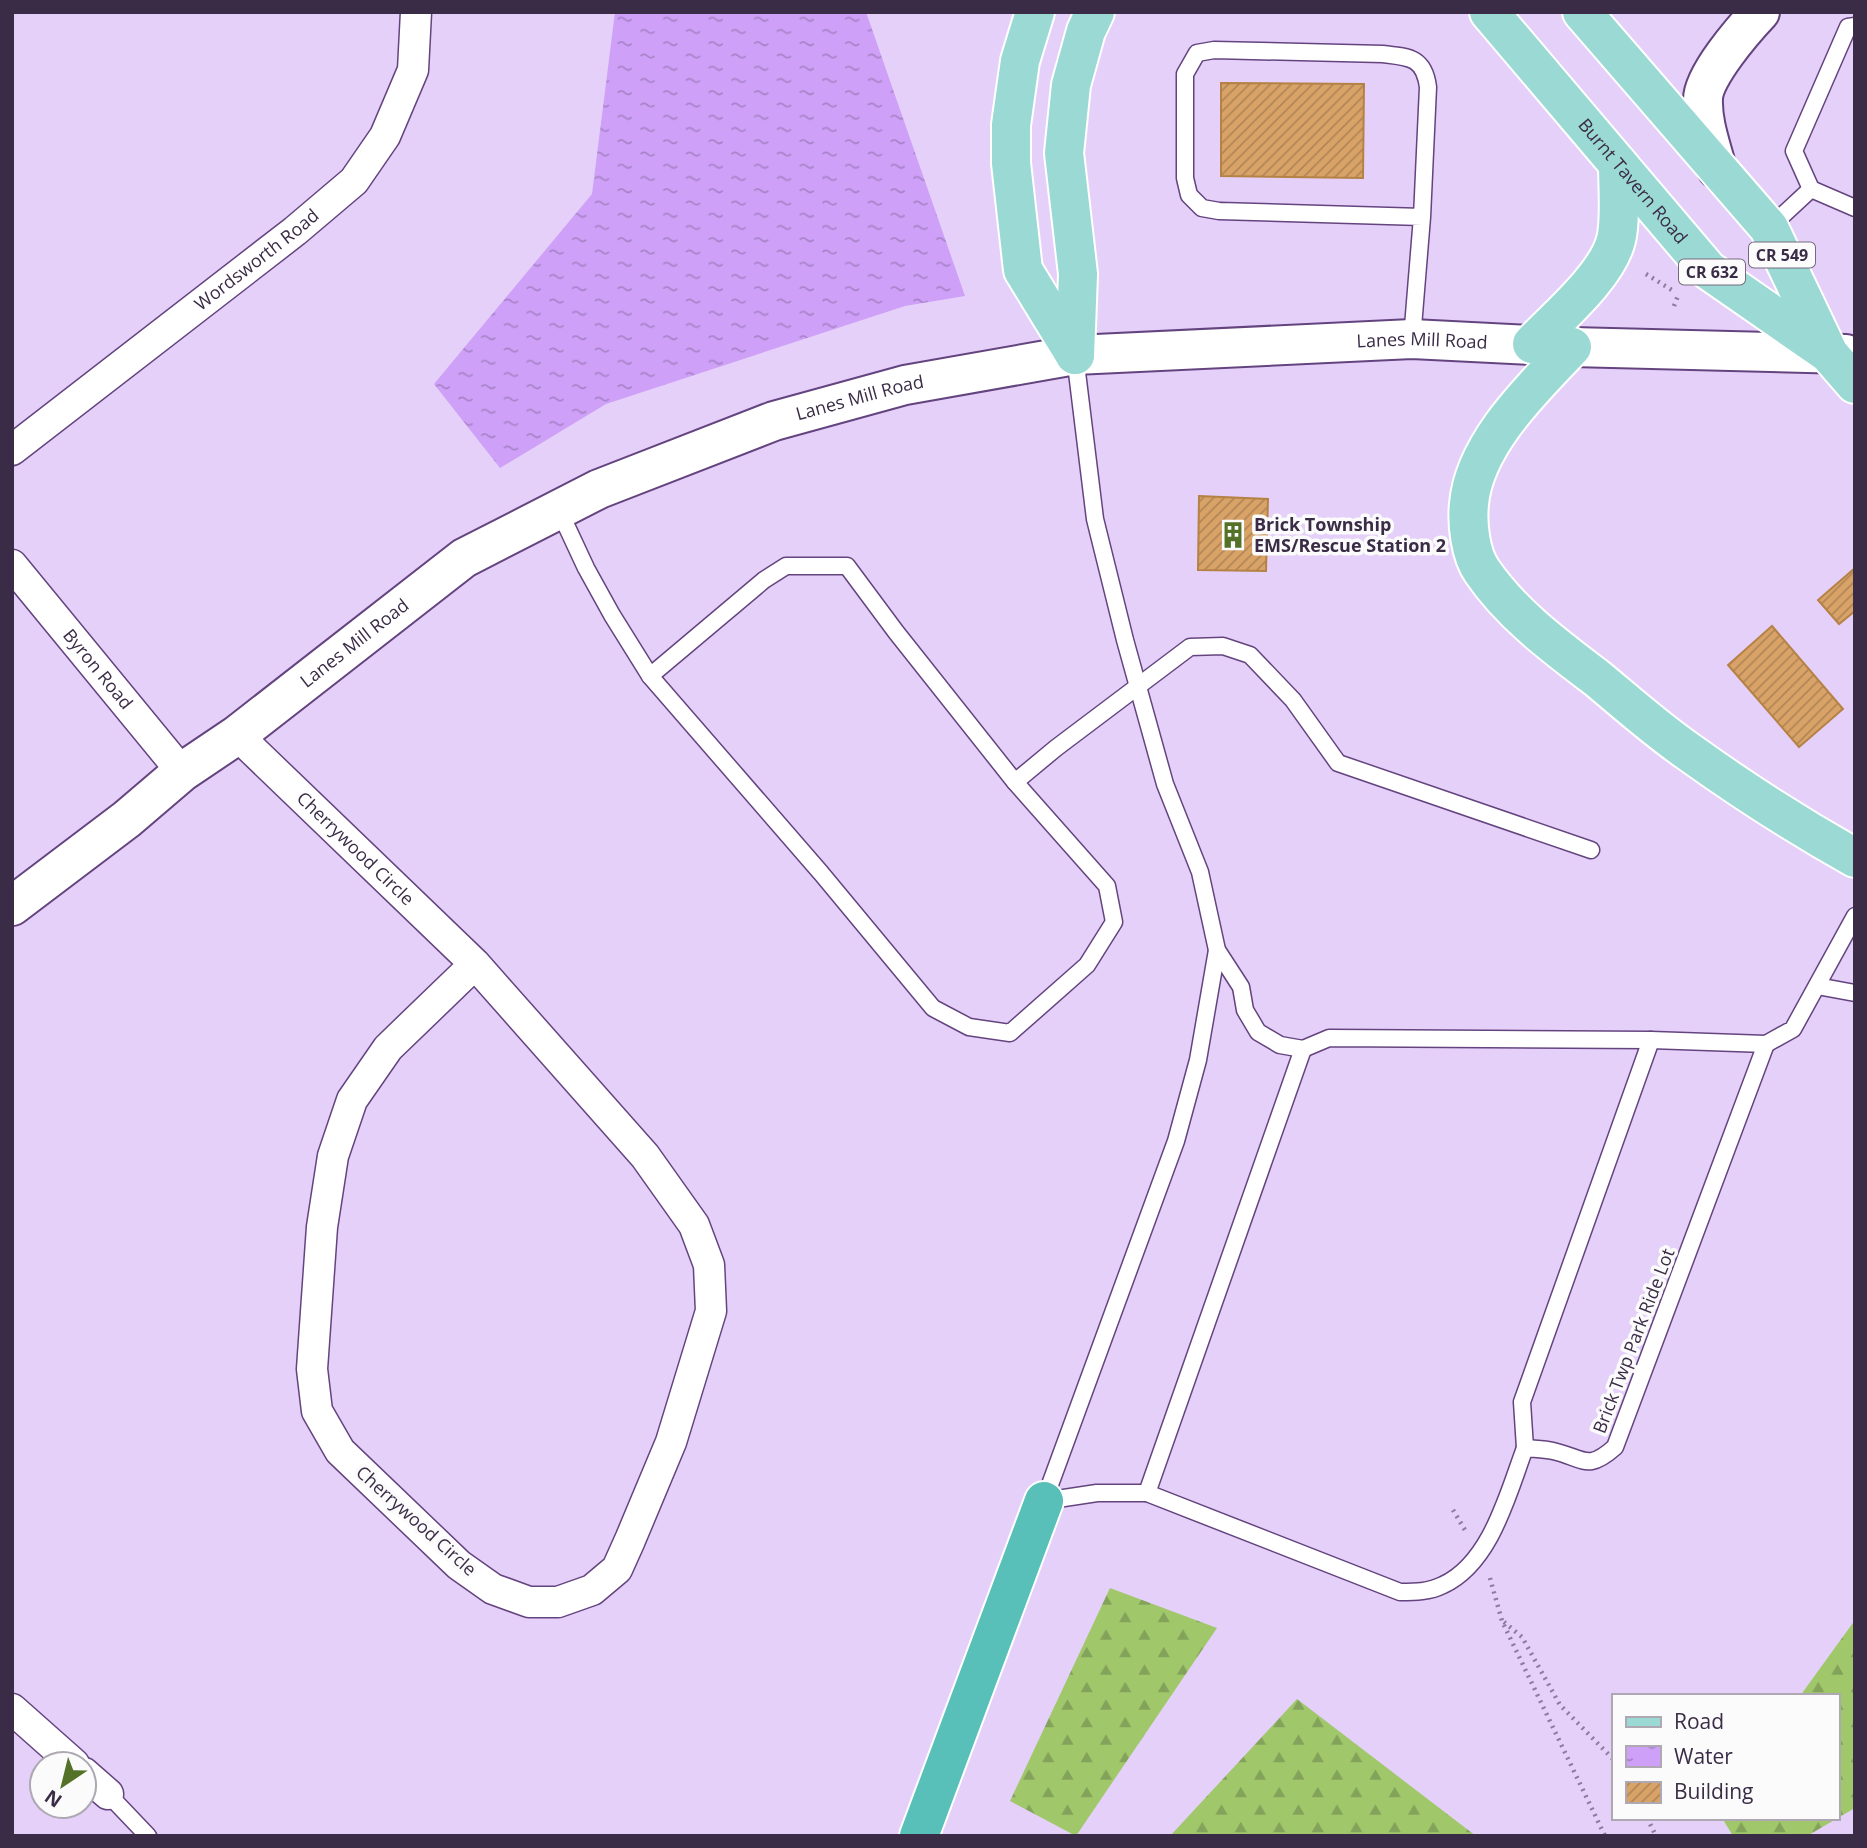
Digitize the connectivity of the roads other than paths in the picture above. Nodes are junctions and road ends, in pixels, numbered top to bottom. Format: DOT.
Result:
graph roads {
  1 [pos="416,12"];
  2 [pos="1035,12"];
  3 [pos="1095,12"];
  4 [pos="1489,12"];
  5 [pos="1582,12"];
  6 [pos="1760,12"];
  7 [pos="1855,26"];
  8 [pos="1618,164"];
  9 [pos="1717,169"];
  10 [pos="1811,189"];
  11 [pos="1855,208"];
  12 [pos="1422,217"];
  13 [pos="1769,228"];
  14 [pos="1412,339"];
  15 [pos="1532,344"];
  16 [pos="1572,347"];
  17 [pos="1842,354"];
  18 [pos="1075,355"];
  19 [pos="1855,384"];
  20 [pos="12,450"];
  21 [pos="559,510"];
  22 [pos="12,565"];
  23 [pos="650,676"];
  24 [pos="1138,688"];
  25 [pos="237,735"];
  26 [pos="182,772"];
  27 [pos="1015,782"];
  28 [pos="1591,850"];
  29 [pos="1855,858"];
  30 [pos="12,906"];
  31 [pos="1855,916"];
  32 [pos="1217,950"];
  33 [pos="474,964"];
  34 [pos="1817,986"];
  35 [pos="1855,993"];
  36 [pos="1650,1040"];
  37 [pos="1766,1044"];
  38 [pos="1303,1049"];
  39 [pos="1525,1448"];
  40 [pos="1147,1493"];
  41 [pos="1044,1501"];
  42 [pos="12,1709"];
  43 [pos="58,1750"];
  44 [pos="98,1785"];
  45 [pos="108,1794"];
  46 [pos="148,1836"];
  47 [pos="919,1836"];
  1 -- 20 [label="street, Wordsworth Road"];
  2 -- 18 [label="main road"];
  3 -- 18 [label="main road"];
  4 -- 8 [label="main road, Burnt Tavern Road / CR 632"];
  5 -- 9 [label="main road, Burnt Tavern Road"];
  6 -- 9 [label="main road, CR 549"];
  7 -- 10 [label="lane"];
  8 -- 15 [label="main road"];
  8 -- 17 [label="main road, Burnt Tavern Road / CR 632"];
  9 -- 13 [label="main road, Burnt Tavern Road / CR 549"];
  10 -- 11 [label="lane"];
  10 -- 13 [label="lane"];
  12 -- 12 [label="lane"];
  12 -- 14 [label="lane"];
  13 -- 17 [label="main road, Burnt Tavern Road / CR 549"];
  14 -- 15 [label="main road, Lanes Mill Road"];
  14 -- 18 [label="main road, Lanes Mill Road"];
  15 -- 16 [label="main road, Lanes Mill Road"];
  16 -- 17 [label="main road, Lanes Mill Road"];
  16 -- 29 [label="main road"];
  17 -- 19 [label="main road, Burnt Tavern Road / CR 549"];
  18 -- 21 [label="main road, Lanes Mill Road"];
  18 -- 24 [label="lane"];
  21 -- 23 [label="lane"];
  21 -- 25 [label="main road, Lanes Mill Road"];
  22 -- 26 [label="street, Byron Road"];
  23 -- 27 [label="lane"];
  23 -- 27 [label="lane"];
  24 -- 27 [label="lane"];
  24 -- 28 [label="lane"];
  24 -- 32 [label="lane"];
  25 -- 26 [label="main road, Lanes Mill Road"];
  25 -- 33 [label="street, Cherrywood Circle"];
  26 -- 30 [label="main road, Lanes Mill Road"];
  31 -- 34 [label="lane"];
  32 -- 38 [label="lane"];
  32 -- 41 [label="lane"];
  33 -- 33 [label="street, Cherrywood Circle"];
  34 -- 35 [label="lane"];
  34 -- 37 [label="lane"];
  36 -- 37 [label="lane"];
  36 -- 38 [label="lane"];
  36 -- 39 [label="lane"];
  37 -- 39 [label="lane, Brick Twp Park Ride Lot"];
  38 -- 40 [label="lane"];
  39 -- 40 [label="lane"];
  40 -- 41 [label="lane"];
  41 -- 47 [label="highway"];
  42 -- 43 [label="street"];
  44 -- 45 [label="street"];
  45 -- 46 [label="lane"];
}
